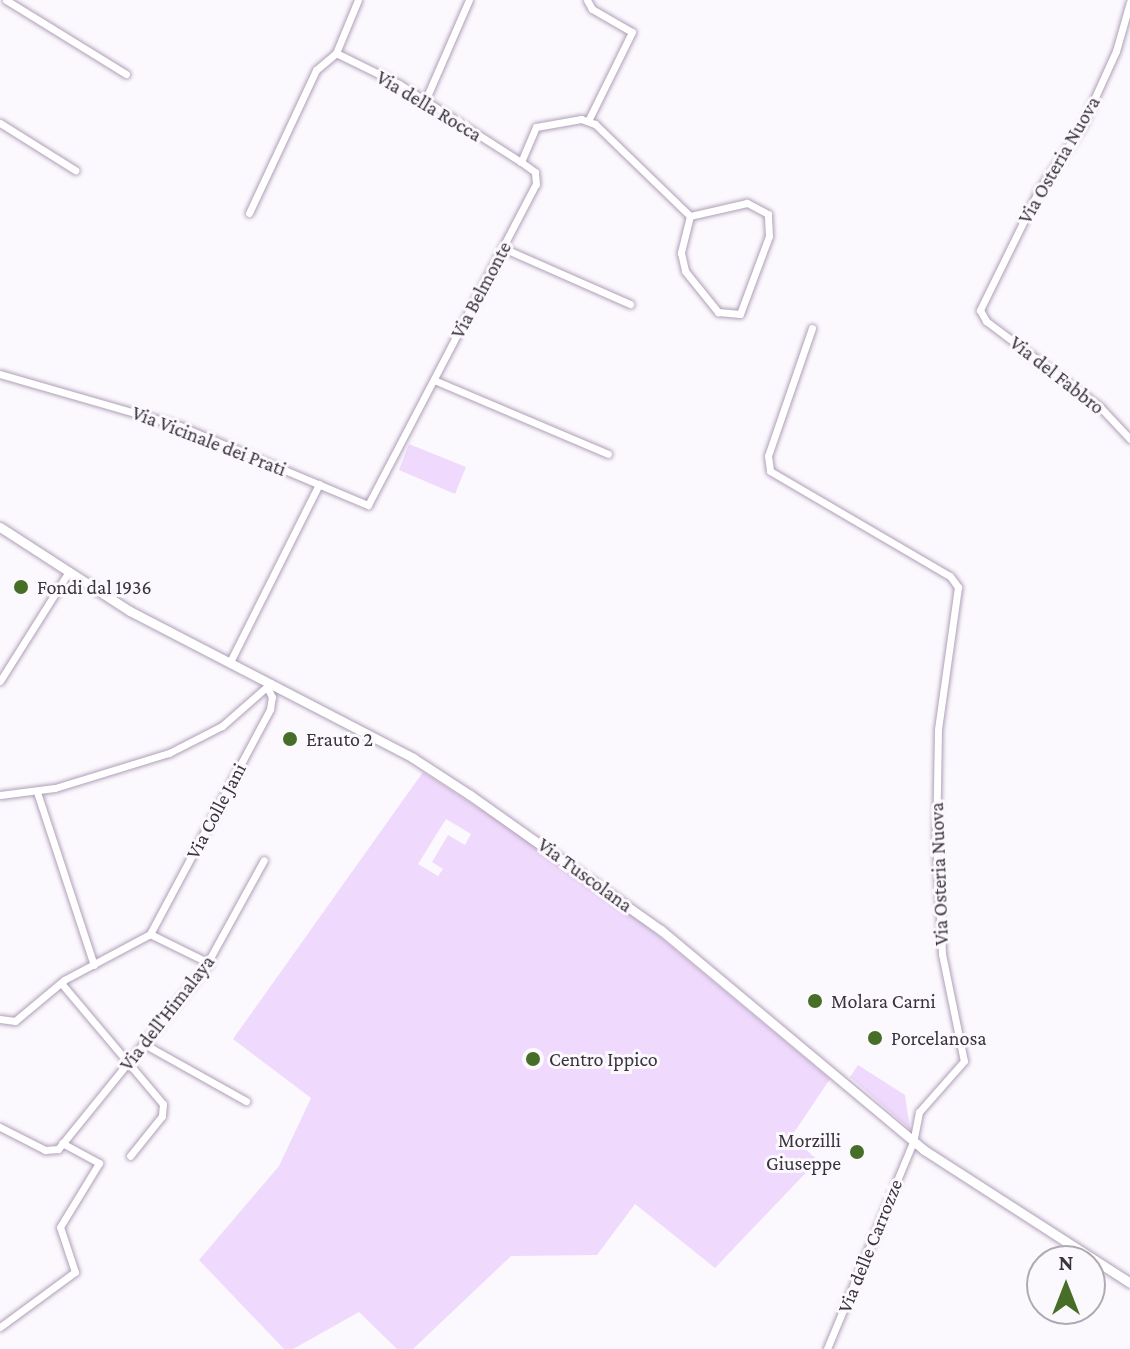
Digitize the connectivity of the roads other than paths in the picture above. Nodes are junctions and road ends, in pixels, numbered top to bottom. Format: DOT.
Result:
graph roads {
  1 [pos="6,0"];
  2 [pos="358,0"];
  3 [pos="469,0"];
  4 [pos="587,0"];
  5 [pos="1130,2"];
  6 [pos="336,53"];
  7 [pos="126,74"];
  8 [pos="425,101"];
  9 [pos="588,121"];
  10 [pos="0,123"];
  11 [pos="521,162"];
  12 [pos="75,170"];
  13 [pos="249,213"];
  14 [pos="690,216"];
  15 [pos="503,248"];
  16 [pos="630,304"];
  17 [pos="981,315"];
  18 [pos="812,328"];
  19 [pos="0,374"];
  20 [pos="434,380"];
  21 [pos="1130,439"];
  22 [pos="608,454"];
  23 [pos="319,484"];
  24 [pos="368,505"];
  25 [pos="0,527"];
  26 [pos="68,573"];
  27 [pos="230,662"];
  28 [pos="0,681"];
  29 [pos="269,685"];
  30 [pos="37,792"];
  31 [pos="0,795"];
  32 [pos="264,860"];
  33 [pos="150,934"];
  34 [pos="209,963"];
  35 [pos="94,965"];
  36 [pos="61,983"];
  37 [pos="0,1019"];
  38 [pos="144,1044"];
  39 [pos="128,1063"];
  40 [pos="246,1101"];
  41 [pos="0,1127"];
  42 [pos="913,1142"];
  43 [pos="62,1143"];
  44 [pos="130,1156"];
  45 [pos="1130,1283"];
  46 [pos="0,1327"];
  47 [pos="827,1349"];
  1 -- 7 [label="street"];
  2 -- 6 [label="street"];
  3 -- 8 [label="street"];
  4 -- 9 [label="street"];
  5 -- 17 [label="street, Via Osteria Nuova"];
  6 -- 8 [label="street, Via della Rocca"];
  6 -- 13 [label="street"];
  8 -- 11 [label="street, Via della Rocca"];
  9 -- 11 [label="street"];
  9 -- 14 [label="street"];
  10 -- 12 [label="street"];
  11 -- 15 [label="street, Via Belmonte"];
  14 -- 14 [label="street"];
  15 -- 16 [label="street"];
  15 -- 20 [label="street, Via Belmonte"];
  17 -- 21 [label="street, Via del Fabbro"];
  18 -- 42 [label="street, Via Osteria Nuova"];
  19 -- 23 [label="street, Via Vicinale dei Prati"];
  20 -- 22 [label="street"];
  20 -- 24 [label="street, Via Belmonte"];
  23 -- 24 [label="street, Via Vicinale dei Prati"];
  23 -- 27 [label="street"];
  25 -- 26 [label="main road, Via Tuscolana"];
  26 -- 27 [label="main road, Via Tuscolana"];
  26 -- 28 [label="street"];
  27 -- 29 [label="main road, Via Tuscolana"];
  29 -- 30 [label="street"];
  29 -- 33 [label="street, Via Colle Jani"];
  29 -- 42 [label="main road, Via Tuscolana"];
  30 -- 31 [label="street"];
  30 -- 35 [label="street"];
  32 -- 34 [label="street, Via dell'Himalaya"];
  33 -- 34 [label="street"];
  33 -- 35 [label="street"];
  34 -- 38 [label="street, Via dell'Himalaya"];
  35 -- 36 [label="street"];
  36 -- 37 [label="street"];
  36 -- 39 [label="street"];
  38 -- 39 [label="street, Via dell'Himalaya"];
  38 -- 40 [label="street"];
  39 -- 43 [label="street, Via dell'Himalaya"];
  39 -- 44 [label="street"];
  41 -- 43 [label="street, Via dell'Himalaya"];
  42 -- 45 [label="main road, Via Tuscolana"];
  42 -- 47 [label="street, Via delle Carrozze"];
  43 -- 46 [label="street"];
}
